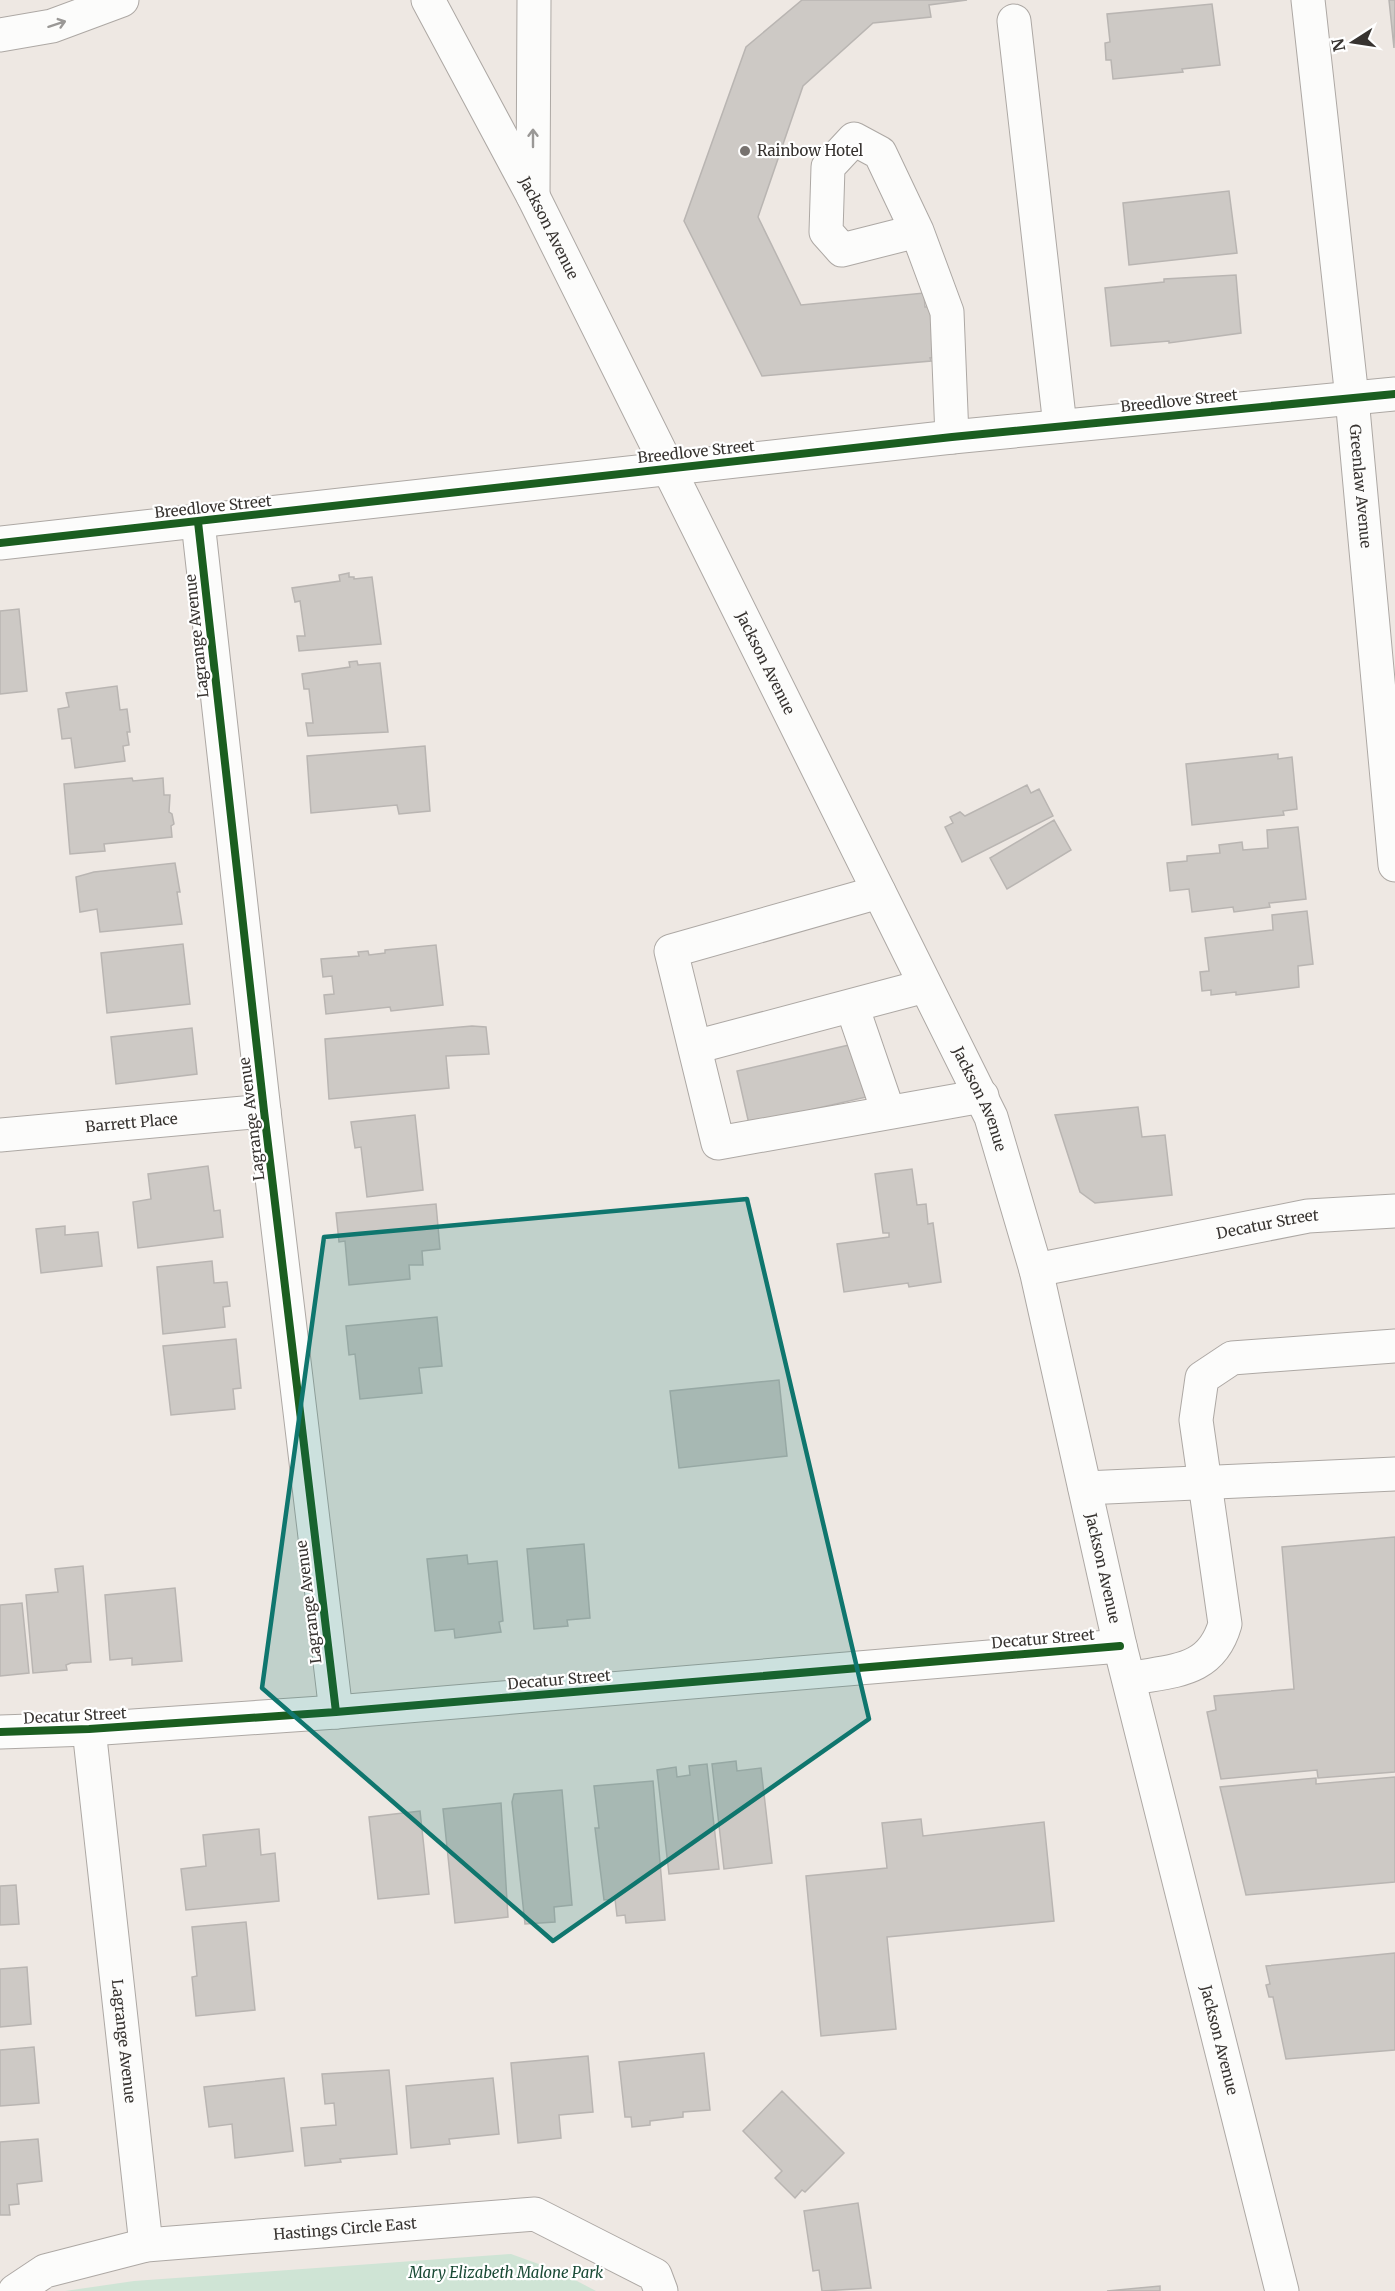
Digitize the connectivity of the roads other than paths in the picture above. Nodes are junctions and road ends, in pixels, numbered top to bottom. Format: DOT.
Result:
graph roads {
  1 [pos="122,0"];
  2 [pos="428,0"];
  3 [pos="534,0"];
  4 [pos="1308,0"];
  5 [pos="1014,21"];
  6 [pos="0,35"];
  7 [pos="533,196"];
  8 [pos="917,231"];
  9 [pos="1395,394"];
  10 [pos="1352,398"];
  11 [pos="1060,426"];
  12 [pos="952,437"];
  13 [pos="668,468"];
  14 [pos="198,522"];
  15 [pos="0,543"];
  16 [pos="1395,865"];
  17 [pos="879,892"];
  18 [pos="925,986"];
  19 [pos="852,1006"];
  20 [pos="694,1047"];
  21 [pos="982,1096"];
  22 [pos="264,1111"];
  23 [pos="888,1112"];
  24 [pos="0,1135"];
  25 [pos="1395,1211"];
  26 [pos="1036,1270"];
  27 [pos="1395,1346"];
  28 [pos="1395,1474"];
  29 [pos="1205,1482"];
  30 [pos="1085,1488"];
  31 [pos="1119,1646"];
  32 [pos="1129,1679"];
  33 [pos="336,1712"];
  34 [pos="89,1729"];
  35 [pos="0,1732"];
  36 [pos="147,2245"];
  37 [pos="15,2291"];
  38 [pos="661,2291"];
  39 [pos="1282,2291"];
  6 -- 1 [label="main road, one-way"];
  2 -- 7 [label="main road, Jackson Avenue"];
  7 -- 3 [label="main road, one-way"];
  4 -- 10 [label="main road, Greenlaw Avenue"];
  5 -- 11 [label="main road"];
  7 -- 13 [label="main road, Jackson Avenue"];
  8 -- 12 [label="main road"];
  9 -- 10 [label="main road, Breedlove Street"];
  10 -- 11 [label="main road, Breedlove Street"];
  10 -- 16 [label="main road, Greenlaw Avenue"];
  11 -- 12 [label="main road, Breedlove Street"];
  12 -- 13 [label="main road, Breedlove Street"];
  13 -- 14 [label="main road, Breedlove Street"];
  13 -- 17 [label="main road, Jackson Avenue"];
  14 -- 15 [label="main road, Breedlove Street"];
  14 -- 22 [label="main road, Lagrange Avenue"];
  17 -- 18 [label="main road, Jackson Avenue"];
  17 -- 20 [label="main road"];
  18 -- 19 [label="main road"];
  18 -- 21 [label="main road, Jackson Avenue"];
  19 -- 20 [label="main road"];
  19 -- 23 [label="main road"];
  20 -- 23 [label="main road"];
  21 -- 23 [label="main road"];
  21 -- 26 [label="main road, Jackson Avenue"];
  22 -- 24 [label="main road, Barrett Place"];
  22 -- 33 [label="main road, Lagrange Avenue"];
  25 -- 26 [label="main road, Decatur Street"];
  26 -- 30 [label="main road, Jackson Avenue"];
  27 -- 29 [label="main road"];
  28 -- 29 [label="main road"];
  29 -- 30 [label="main road"];
  29 -- 32 [label="main road"];
  30 -- 31 [label="main road, Jackson Avenue"];
  31 -- 32 [label="main road, Jackson Avenue"];
  31 -- 33 [label="main road, Decatur Street"];
  32 -- 39 [label="main road, Jackson Avenue"];
  33 -- 34 [label="main road, Decatur Street"];
  34 -- 35 [label="main road, Decatur Street"];
  34 -- 36 [label="main road, Lagrange Avenue"];
  36 -- 37 [label="main road, Hastings Circle East"];
  36 -- 38 [label="main road, Hastings Circle East"];
}
